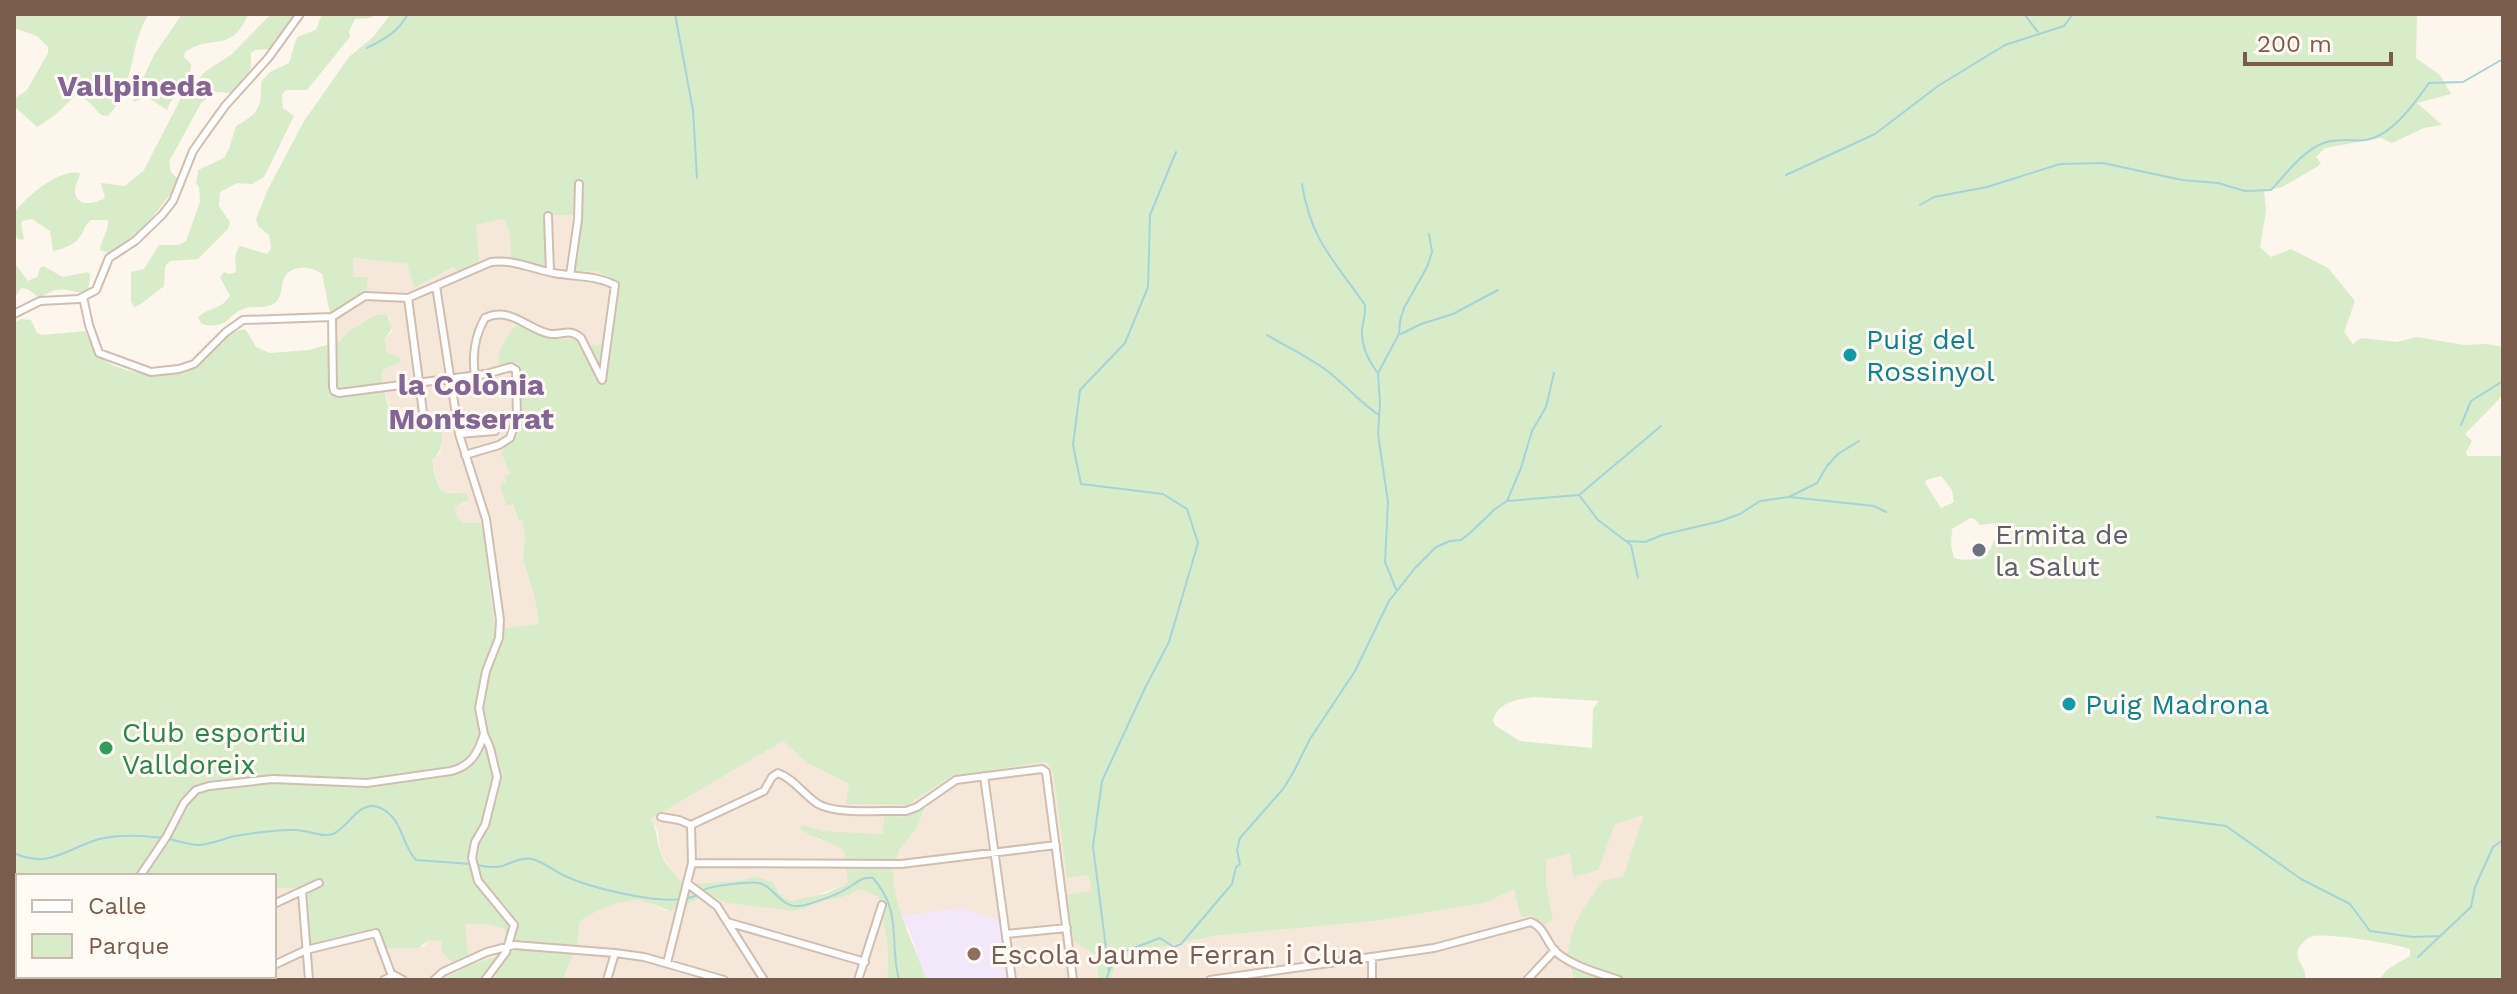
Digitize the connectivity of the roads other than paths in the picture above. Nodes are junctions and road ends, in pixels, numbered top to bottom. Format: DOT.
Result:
graph roads {
  1 [pos="300,14"];
  2 [pos="579,184"];
  3 [pos="548,216"];
  4 [pos="550,272"];
  5 [pos="570,275"];
  6 [pos="436,286"];
  7 [pos="83,297"];
  8 [pos="408,298"];
  9 [pos="14,314"];
  10 [pos="332,317"];
  11 [pos="475,375"];
  12 [pos="450,378"];
  13 [pos="419,383"];
  14 [pos="423,412"];
  15 [pos="495,431"];
  16 [pos="459,434"];
  17 [pos="465,455"];
  18 [pos="484,734"];
  19 [pos="984,776"];
  20 [pos="661,817"];
  21 [pos="691,825"];
  22 [pos="1056,845"];
  23 [pos="994,853"];
  24 [pos="692,863"];
  25 [pos="141,874"];
  26 [pos="319,883"];
  27 [pos="688,884"];
  28 [pos="302,892"];
  29 [pos="276,903"];
  30 [pos="882,905"];
  31 [pos="727,922"];
  32 [pos="1067,928"];
  33 [pos="1006,934"];
  34 [pos="509,946"];
  35 [pos="306,950"];
  36 [pos="1555,950"];
  37 [pos="615,953"];
  38 [pos="1372,957"];
  39 [pos="865,962"];
  40 [pos="667,963"];
  41 [pos="276,964"];
  42 [pos="1278,971"];
  43 [pos="392,976"];
  44 [pos="1616,979"];
  45 [pos="309,980"];
  46 [pos="384,980"];
  47 [pos="403,980"];
  48 [pos="434,980"];
  49 [pos="485,980"];
  50 [pos="607,980"];
  51 [pos="724,980"];
  52 [pos="764,980"];
  53 [pos="858,980"];
  54 [pos="1012,980"];
  55 [pos="1073,980"];
  56 [pos="1210,980"];
  57 [pos="1279,980"];
  58 [pos="1372,980"];
  59 [pos="1527,980"];
  1 -- 7 [label="street"];
  2 -- 5 [label="street"];
  3 -- 4 [label="street"];
  4 -- 5 [label="street"];
  4 -- 6 [label="street"];
  5 -- 11 [label="street"];
  6 -- 8 [label="street"];
  6 -- 12 [label="street"];
  7 -- 9 [label="street"];
  7 -- 10 [label="street"];
  8 -- 10 [label="street"];
  8 -- 13 [label="street"];
  10 -- 13 [label="street"];
  11 -- 12 [label="street"];
  11 -- 17 [label="street"];
  12 -- 13 [label="street"];
  12 -- 16 [label="street"];
  13 -- 14 [label="street"];
  15 -- 16 [label="street"];
  16 -- 17 [label="street"];
  17 -- 18 [label="street"];
  18 -- 25 [label="street"];
  18 -- 34 [label="street"];
  19 -- 21 [label="street"];
  19 -- 22 [label="street"];
  19 -- 23 [label="street"];
  20 -- 21 [label="street"];
  21 -- 24 [label="street"];
  22 -- 23 [label="street"];
  22 -- 32 [label="street"];
  23 -- 24 [label="street"];
  23 -- 33 [label="street"];
  24 -- 27 [label="street"];
  26 -- 28 [label="street"];
  27 -- 31 [label="street"];
  27 -- 40 [label="street"];
  28 -- 29 [label="street"];
  28 -- 35 [label="street"];
  30 -- 39 [label="street"];
  31 -- 39 [label="street"];
  31 -- 52 [label="street"];
  32 -- 33 [label="street"];
  32 -- 55 [label="street"];
  33 -- 54 [label="street"];
  34 -- 37 [label="street"];
  34 -- 48 [label="street"];
  34 -- 49 [label="street"];
  35 -- 41 [label="street"];
  35 -- 43 [label="street"];
  35 -- 45 [label="street"];
  36 -- 38 [label="street"];
  36 -- 44 [label="street"];
  36 -- 59 [label="street"];
  37 -- 40 [label="street"];
  37 -- 50 [label="street"];
  38 -- 42 [label="street"];
  38 -- 58 [label="street"];
  39 -- 53 [label="street"];
  40 -- 51 [label="street"];
  42 -- 56 [label="street"];
  42 -- 57 [label="street"];
  43 -- 46 [label="street"];
  43 -- 47 [label="street"];
}
